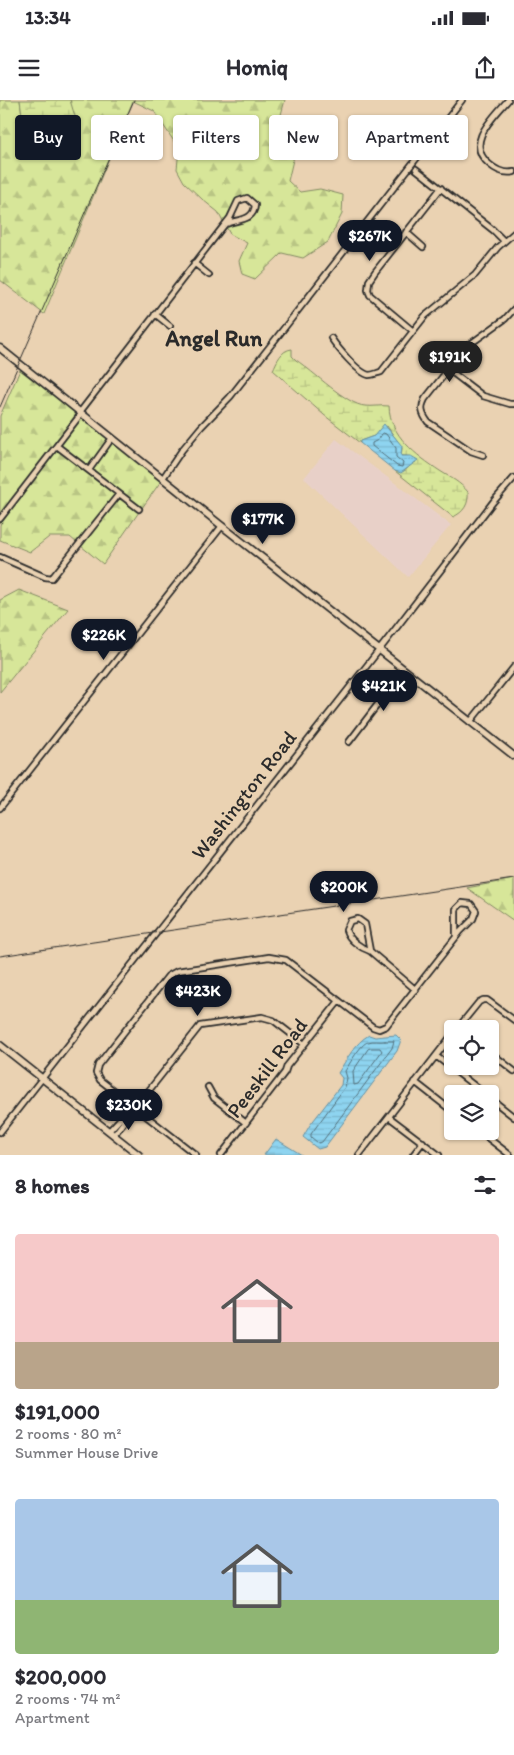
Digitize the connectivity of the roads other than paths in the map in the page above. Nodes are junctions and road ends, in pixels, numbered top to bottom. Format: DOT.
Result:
graph roads {
  1 [pos="462,100"];
  2 [pos="508,100"];
  3 [pos="416,169"];
  4 [pos="514,172"];
  5 [pos="441,188"];
  6 [pos="226,224"];
  7 [pos="406,232"];
  8 [pos="514,233"];
  9 [pos="504,241"];
  10 [pos="424,247"];
  11 [pos="194,263"];
  12 [pos="209,275"];
  13 [pos="514,309"];
  14 [pos="156,314"];
  15 [pos="170,326"];
  16 [pos="413,331"];
  17 [pos="331,338"];
  18 [pos="0,348"];
  19 [pos="449,370"];
  20 [pos="514,404"];
  21 [pos="81,413"];
  22 [pos="112,438"];
  23 [pos="57,446"];
  24 [pos="484,455"];
  25 [pos="89,470"];
  26 [pos="164,478"];
  27 [pos="514,478"];
  28 [pos="120,494"];
  29 [pos="139,509"];
  30 [pos="0,519"];
  31 [pos="222,526"];
  32 [pos="0,557"];
  33 [pos="379,649"];
  34 [pos="514,667"];
  35 [pos="404,670"];
  36 [pos="470,722"];
  37 [pos="349,742"];
  38 [pos="514,756"];
  39 [pos="0,808"];
  40 [pos="456,936"];
  41 [pos="370,951"];
  42 [pos="416,990"];
  43 [pos="339,1001"];
  44 [pos="465,1020"];
  45 [pos="514,1020"];
  46 [pos="304,1044"];
  47 [pos="0,1045"];
  48 [pos="444,1046"];
  49 [pos="436,1056"];
  50 [pos="499,1059"];
  51 [pos="514,1070"];
  52 [pos="42,1078"];
  53 [pos="415,1082"];
  54 [pos="473,1085"];
  55 [pos="208,1087"];
  56 [pos="444,1105"];
  57 [pos="499,1105"];
  58 [pos="135,1108"];
  59 [pos="389,1117"];
  60 [pos="514,1117"];
  61 [pos="246,1123"];
  62 [pos="0,1132"];
  63 [pos="112,1133"];
  64 [pos="491,1140"];
  65 [pos="423,1142"];
  66 [pos="139,1155"];
  67 [pos="196,1155"];
  68 [pos="221,1155"];
  69 [pos="359,1155"];
  70 [pos="413,1155"];
  71 [pos="439,1155"];
  72 [pos="510,1155"];
  1 -- 26 [label="street"];
  2 -- 4 [label="street"];
  3 -- 5 [label="street"];
  5 -- 7 [label="street"];
  5 -- 9 [label="street"];
  6 -- 6 [label="street"];
  6 -- 11 [label="street"];
  7 -- 10 [label="street"];
  7 -- 16 [label="street"];
  8 -- 9 [label="street"];
  9 -- 16 [label="street"];
  11 -- 12 [label="street"];
  11 -- 14 [label="street"];
  13 -- 19 [label="street"];
  14 -- 15 [label="street"];
  14 -- 21 [label="street"];
  16 -- 17 [label="street"];
  18 -- 21 [label="street"];
  19 -- 20 [label="street"];
  19 -- 24 [label="street"];
  21 -- 22 [label="street"];
  21 -- 23 [label="street"];
  22 -- 25 [label="street"];
  22 -- 26 [label="street"];
  23 -- 25 [label="street"];
  23 -- 30 [label="street"];
  25 -- 28 [label="street"];
  26 -- 31 [label="street"];
  27 -- 33 [label="street, Washington Road"];
  28 -- 29 [label="street"];
  28 -- 32 [label="street"];
  31 -- 33 [label="street"];
  31 -- 39 [label="street"];
  33 -- 35 [label="street"];
  33 -- 52 [label="street, Washington Road"];
  34 -- 36 [label="street"];
  35 -- 36 [label="street"];
  35 -- 37 [label="street"];
  36 -- 38 [label="street"];
  40 -- 40 [label="street"];
  40 -- 42 [label="street"];
  41 -- 41 [label="street"];
  41 -- 42 [label="street"];
  42 -- 43 [label="street"];
  43 -- 46 [label="street, Peeskill Road"];
  43 -- 58 [label="street"];
  44 -- 45 [label="street"];
  46 -- 58 [label="street"];
  46 -- 61 [label="street, Peeskill Road"];
  47 -- 52 [label="street"];
  48 -- 49 [label="street"];
  49 -- 53 [label="street"];
  49 -- 54 [label="street"];
  50 -- 51 [label="street"];
  52 -- 62 [label="street, Washington Road"];
  52 -- 63 [label="street"];
  53 -- 56 [label="street"];
  53 -- 59 [label="street"];
  55 -- 61 [label="street"];
  57 -- 60 [label="street"];
  58 -- 63 [label="street"];
  58 -- 67 [label="street"];
  59 -- 65 [label="street"];
  59 -- 69 [label="street"];
  61 -- 68 [label="street, Peeskill Road"];
  63 -- 66 [label="street"];
  64 -- 72 [label="street"];
  65 -- 70 [label="street"];
  65 -- 71 [label="street"];
}
